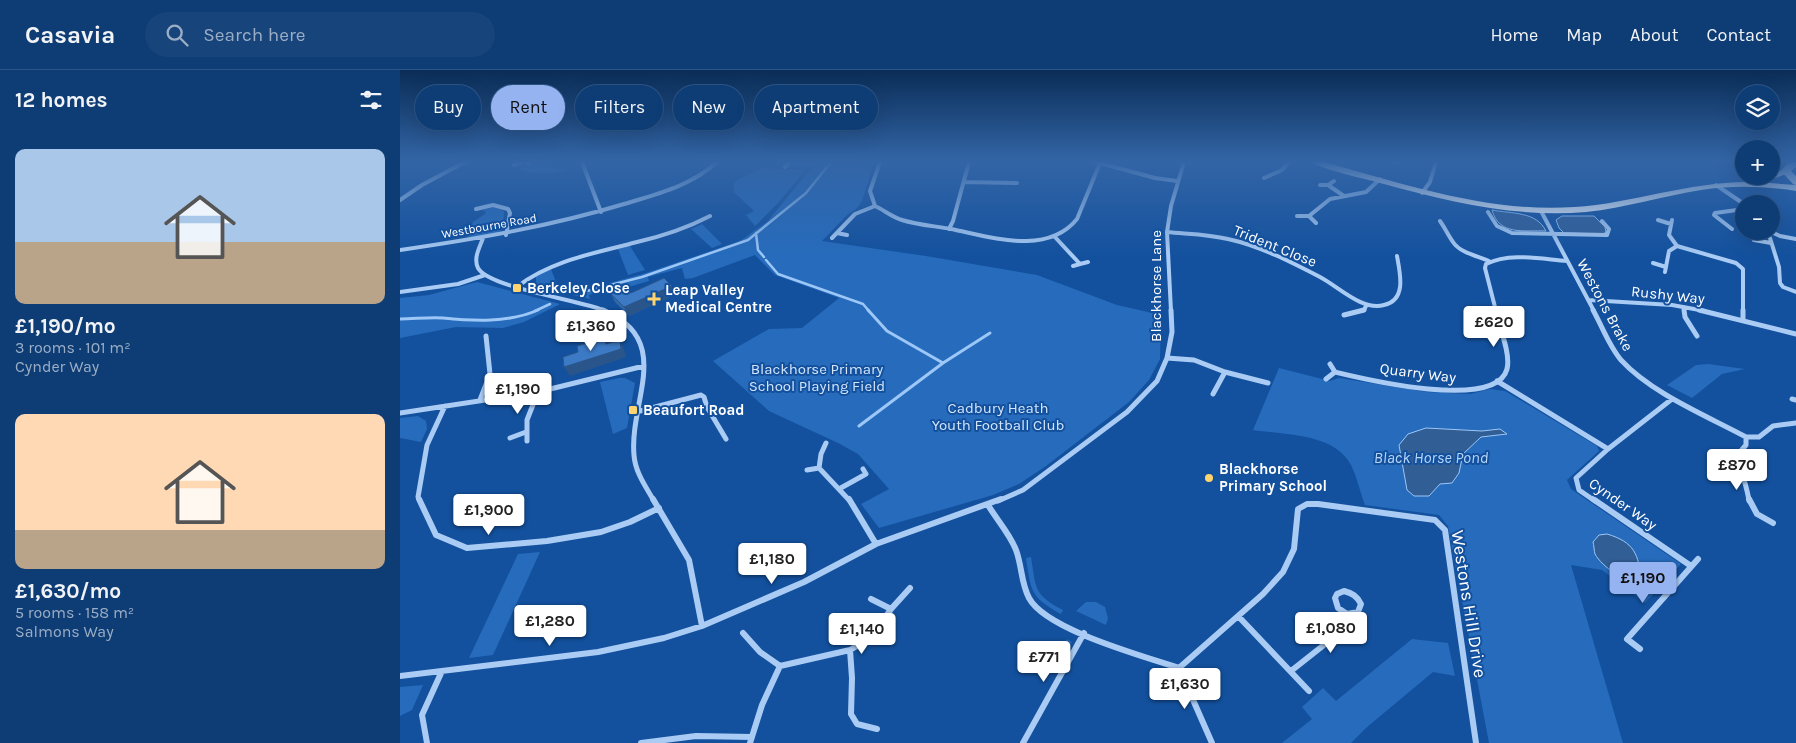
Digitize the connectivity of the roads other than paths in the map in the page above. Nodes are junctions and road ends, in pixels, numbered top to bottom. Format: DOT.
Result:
graph roads {
  1 [pos="593,193"];
  2 [pos="658,193"];
  3 [pos="871,193"];
  4 [pos="961,193"];
  5 [pos="1087,193"];
  6 [pos="1174,193"];
  7 [pos="1339,193"];
  8 [pos="1362,193"];
  9 [pos="1424,193"];
  10 [pos="1677,193"];
  11 [pos="1344,197"];
  12 [pos="875,206"];
  13 [pos="476,209"];
  14 [pos="1541,210"];
  15 [pos="1735,210"];
  16 [pos="601,212"];
  17 [pos="1488,212"];
  18 [pos="710,216"];
  19 [pos="1297,216"];
  20 [pos="1309,216"];
  21 [pos="1440,220"];
  22 [pos="1658,220"];
  23 [pos="1602,221"];
  24 [pos="1316,223"];
  25 [pos="949,229"];
  26 [pos="1732,229"];
  27 [pos="1167,232"];
  28 [pos="837,233"];
  29 [pos="506,234"];
  30 [pos="1553,234"];
  31 [pos="847,235"];
  32 [pos="1054,236"];
  33 [pos="1780,236"];
  34 [pos="483,238"];
  35 [pos="832,238"];
  36 [pos="1754,240"];
  37 [pos="1796,240"];
  38 [pos="1677,246"];
  39 [pos="400,250"];
  40 [pos="1397,256"];
  41 [pos="1489,261"];
  42 [pos="1567,261"];
  43 [pos="1088,262"];
  44 [pos="1653,263"];
  45 [pos="1080,264"];
  46 [pos="1073,266"];
  47 [pos="1666,267"];
  48 [pos="1664,272"];
  49 [pos="485,275"];
  50 [pos="518,286"];
  51 [pos="400,292"];
  52 [pos="1796,292"];
  53 [pos="1589,300"];
  54 [pos="1366,306"];
  55 [pos="1684,307"];
  56 [pos="1344,315"];
  57 [pos="1743,320"];
  58 [pos="1796,334"];
  59 [pos="486,336"];
  60 [pos="1698,336"];
  61 [pos="1168,358"];
  62 [pos="1330,364"];
  63 [pos="644,366"];
  64 [pos="1225,372"];
  65 [pos="1335,372"];
  66 [pos="1326,379"];
  67 [pos="1497,381"];
  68 [pos="1268,383"];
  69 [pos="538,392"];
  70 [pos="1213,394"];
  71 [pos="1672,399"];
  72 [pos="480,400"];
  73 [pos="445,406"];
  74 [pos="640,411"];
  75 [pos="400,413"];
  76 [pos="1796,422"];
  77 [pos="526,432"];
  78 [pos="1746,437"];
  79 [pos="510,438"];
  80 [pos="726,439"];
  81 [pos="527,441"];
  82 [pos="826,443"];
  83 [pos="1608,449"];
  84 [pos="819,468"];
  85 [pos="863,469"];
  86 [pos="806,470"];
  87 [pos="839,489"];
  88 [pos="988,505"];
  89 [pos="659,508"];
  90 [pos="1773,523"];
  91 [pos="876,544"];
  92 [pos="1698,559"];
  93 [pos="1691,566"];
  94 [pos="910,588"];
  95 [pos="871,599"];
  96 [pos="891,609"];
  97 [pos="1347,614"];
  98 [pos="1239,617"];
  99 [pos="702,626"];
  100 [pos="1084,633"];
  101 [pos="743,634"];
  102 [pos="1640,649"];
  103 [pos="850,650"];
  104 [pos="780,666"];
  105 [pos="1179,668"];
  106 [pos="442,671"];
  107 [pos="1291,671"];
  108 [pos="400,676"];
  109 [pos="1309,691"];
  110 [pos="877,729"];
  111 [pos="751,740"];
  112 [pos="427,743"];
  113 [pos="641,743"];
  114 [pos="1023,743"];
  115 [pos="1212,743"];
  116 [pos="1476,743"];
  1 -- 16 [label="street"];
  2 -- 16 [label="street, Westbourne Road"];
  3 -- 12 [label="street"];
  4 -- 25 [label="street"];
  5 -- 32 [label="street"];
  6 -- 27 [label="street, Blackhorse Lane"];
  7 -- 11 [label="street"];
  8 -- 11 [label="street"];
  9 -- 14 [label="main road"];
  10 -- 14 [label="main road"];
  11 -- 20 [label="street"];
  12 -- 25 [label="street"];
  12 -- 28 [label="street"];
  13 -- 29 [label="street"];
  14 -- 30 [label="street, Westons Brake"];
  15 -- 26 [label="street"];
  16 -- 29 [label="street, Westbourne Road"];
  17 -- 30 [label="street"];
  18 -- 50 [label="street"];
  19 -- 20 [label="street"];
  20 -- 24 [label="street"];
  21 -- 41 [label="street"];
  22 -- 38 [label="street"];
  23 -- 30 [label="street"];
  25 -- 32 [label="street"];
  27 -- 54 [label="street, Trident Close"];
  27 -- 61 [label="street, Blackhorse Lane"];
  28 -- 31 [label="street"];
  28 -- 35 [label="street"];
  29 -- 34 [label="street, Westbourne Road"];
  30 -- 42 [label="street, Westons Brake"];
  32 -- 45 [label="street"];
  33 -- 37 [label="street"];
  34 -- 39 [label="street, Westbourne Road"];
  34 -- 49 [label="street"];
  36 -- 52 [label="street"];
  38 -- 47 [label="street, Rushy Way"];
  38 -- 57 [label="street"];
  40 -- 54 [label="street"];
  41 -- 42 [label="street"];
  41 -- 67 [label="street"];
  42 -- 53 [label="street, Westons Brake"];
  43 -- 45 [label="street"];
  44 -- 47 [label="street, Rushy Way"];
  45 -- 46 [label="street"];
  47 -- 48 [label="street, Rushy Way"];
  49 -- 50 [label="street"];
  49 -- 51 [label="street"];
  50 -- 63 [label="street"];
  53 -- 55 [label="street, Rushy Way"];
  53 -- 71 [label="street, Westons Brake"];
  54 -- 56 [label="street"];
  55 -- 57 [label="street, Rushy Way"];
  55 -- 60 [label="street"];
  57 -- 58 [label="street, Rushy Way"];
  59 -- 72 [label="street"];
  61 -- 64 [label="street"];
  61 -- 88 [label="street, Blackhorse Lane"];
  62 -- 65 [label="street"];
  63 -- 69 [label="street"];
  63 -- 74 [label="street"];
  64 -- 68 [label="street"];
  64 -- 70 [label="street"];
  65 -- 66 [label="street"];
  65 -- 67 [label="street, Quarry Way"];
  67 -- 83 [label="street"];
  69 -- 72 [label="street"];
  69 -- 77 [label="street"];
  71 -- 78 [label="street, Westons Brake"];
  71 -- 83 [label="street, Cynder Way"];
  72 -- 73 [label="street"];
  73 -- 75 [label="street"];
  73 -- 89 [label="street"];
  74 -- 80 [label="street"];
  74 -- 89 [label="street"];
  76 -- 78 [label="street"];
  77 -- 79 [label="street"];
  77 -- 81 [label="street"];
  78 -- 90 [label="street"];
  82 -- 84 [label="street"];
  83 -- 93 [label="street, Cynder Way"];
  84 -- 86 [label="street"];
  84 -- 87 [label="street"];
  85 -- 87 [label="street"];
  87 -- 91 [label="street"];
  88 -- 91 [label="street, Blackhorse Lane"];
  88 -- 100 [label="street"];
  89 -- 99 [label="street"];
  91 -- 99 [label="street, Blackhorse Lane"];
  92 -- 93 [label="street"];
  93 -- 102 [label="street"];
  94 -- 96 [label="street"];
  95 -- 96 [label="street"];
  96 -- 103 [label="street"];
  97 -- 107 [label="street"];
  98 -- 105 [label="street, Westons Hill Drive"];
  98 -- 107 [label="street"];
  98 -- 116 [label="street, Westons Hill Drive"];
  99 -- 106 [label="street, Blackhorse Lane"];
  100 -- 105 [label="street"];
  100 -- 114 [label="street"];
  101 -- 104 [label="street"];
  103 -- 104 [label="street"];
  103 -- 110 [label="street"];
  104 -- 111 [label="street"];
  105 -- 115 [label="street"];
  106 -- 108 [label="street, Blackhorse Lane"];
  106 -- 112 [label="street"];
  107 -- 109 [label="street"];
  111 -- 113 [label="street"];
}
